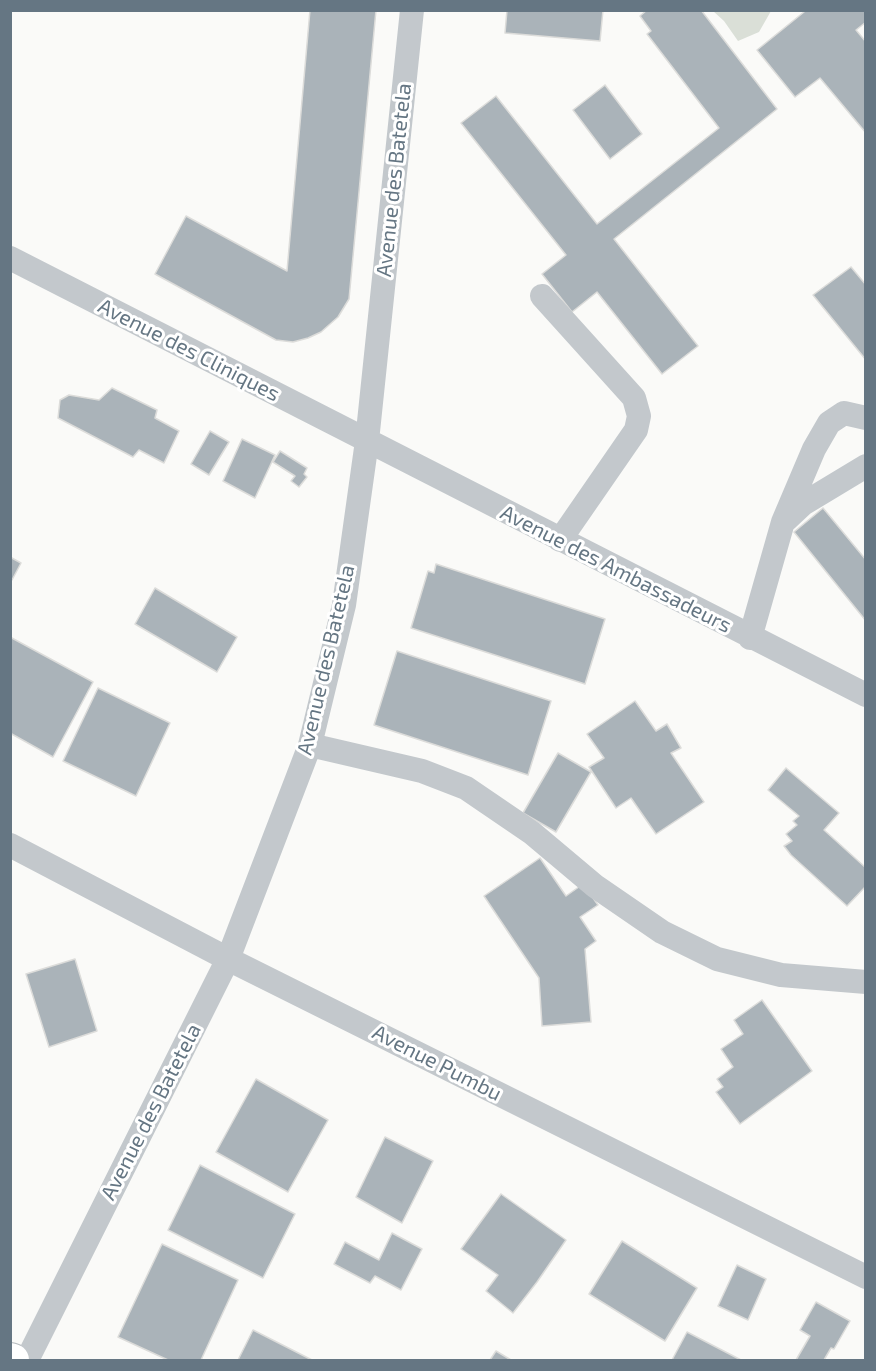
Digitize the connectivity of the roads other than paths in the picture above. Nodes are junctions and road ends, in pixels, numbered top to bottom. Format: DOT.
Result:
graph roads {
  1 [pos="412,10"];
  2 [pos="10,258"];
  3 [pos="542,296"];
  4 [pos="866,418"];
  5 [pos="367,441"];
  6 [pos="866,466"];
  7 [pos="783,522"];
  8 [pos="560,540"];
  9 [pos="750,638"];
  10 [pos="866,695"];
  11 [pos="310,744"];
  12 [pos="10,845"];
  13 [pos="228,958"];
  14 [pos="866,982"];
  15 [pos="866,1277"];
  16 [pos="27,1360"];
  1 -- 5 [label="street, Avenue des Batetela"];
  2 -- 5 [label="street, Avenue des Cliniques"];
  3 -- 8 [label="street"];
  4 -- 7 [label="street"];
  5 -- 8 [label="street, Avenue des Ambassadeurs"];
  5 -- 11 [label="street, Avenue des Batetela"];
  6 -- 7 [label="street"];
  7 -- 9 [label="street"];
  8 -- 9 [label="street, Avenue des Ambassadeurs"];
  9 -- 10 [label="street, Avenue des Ambassadeurs"];
  11 -- 13 [label="street, Avenue des Batetela"];
  11 -- 14 [label="street"];
  12 -- 13 [label="street, Avenue Pumbu"];
  13 -- 15 [label="street, Avenue Pumbu"];
  13 -- 16 [label="street, Avenue des Batetela"];
}
